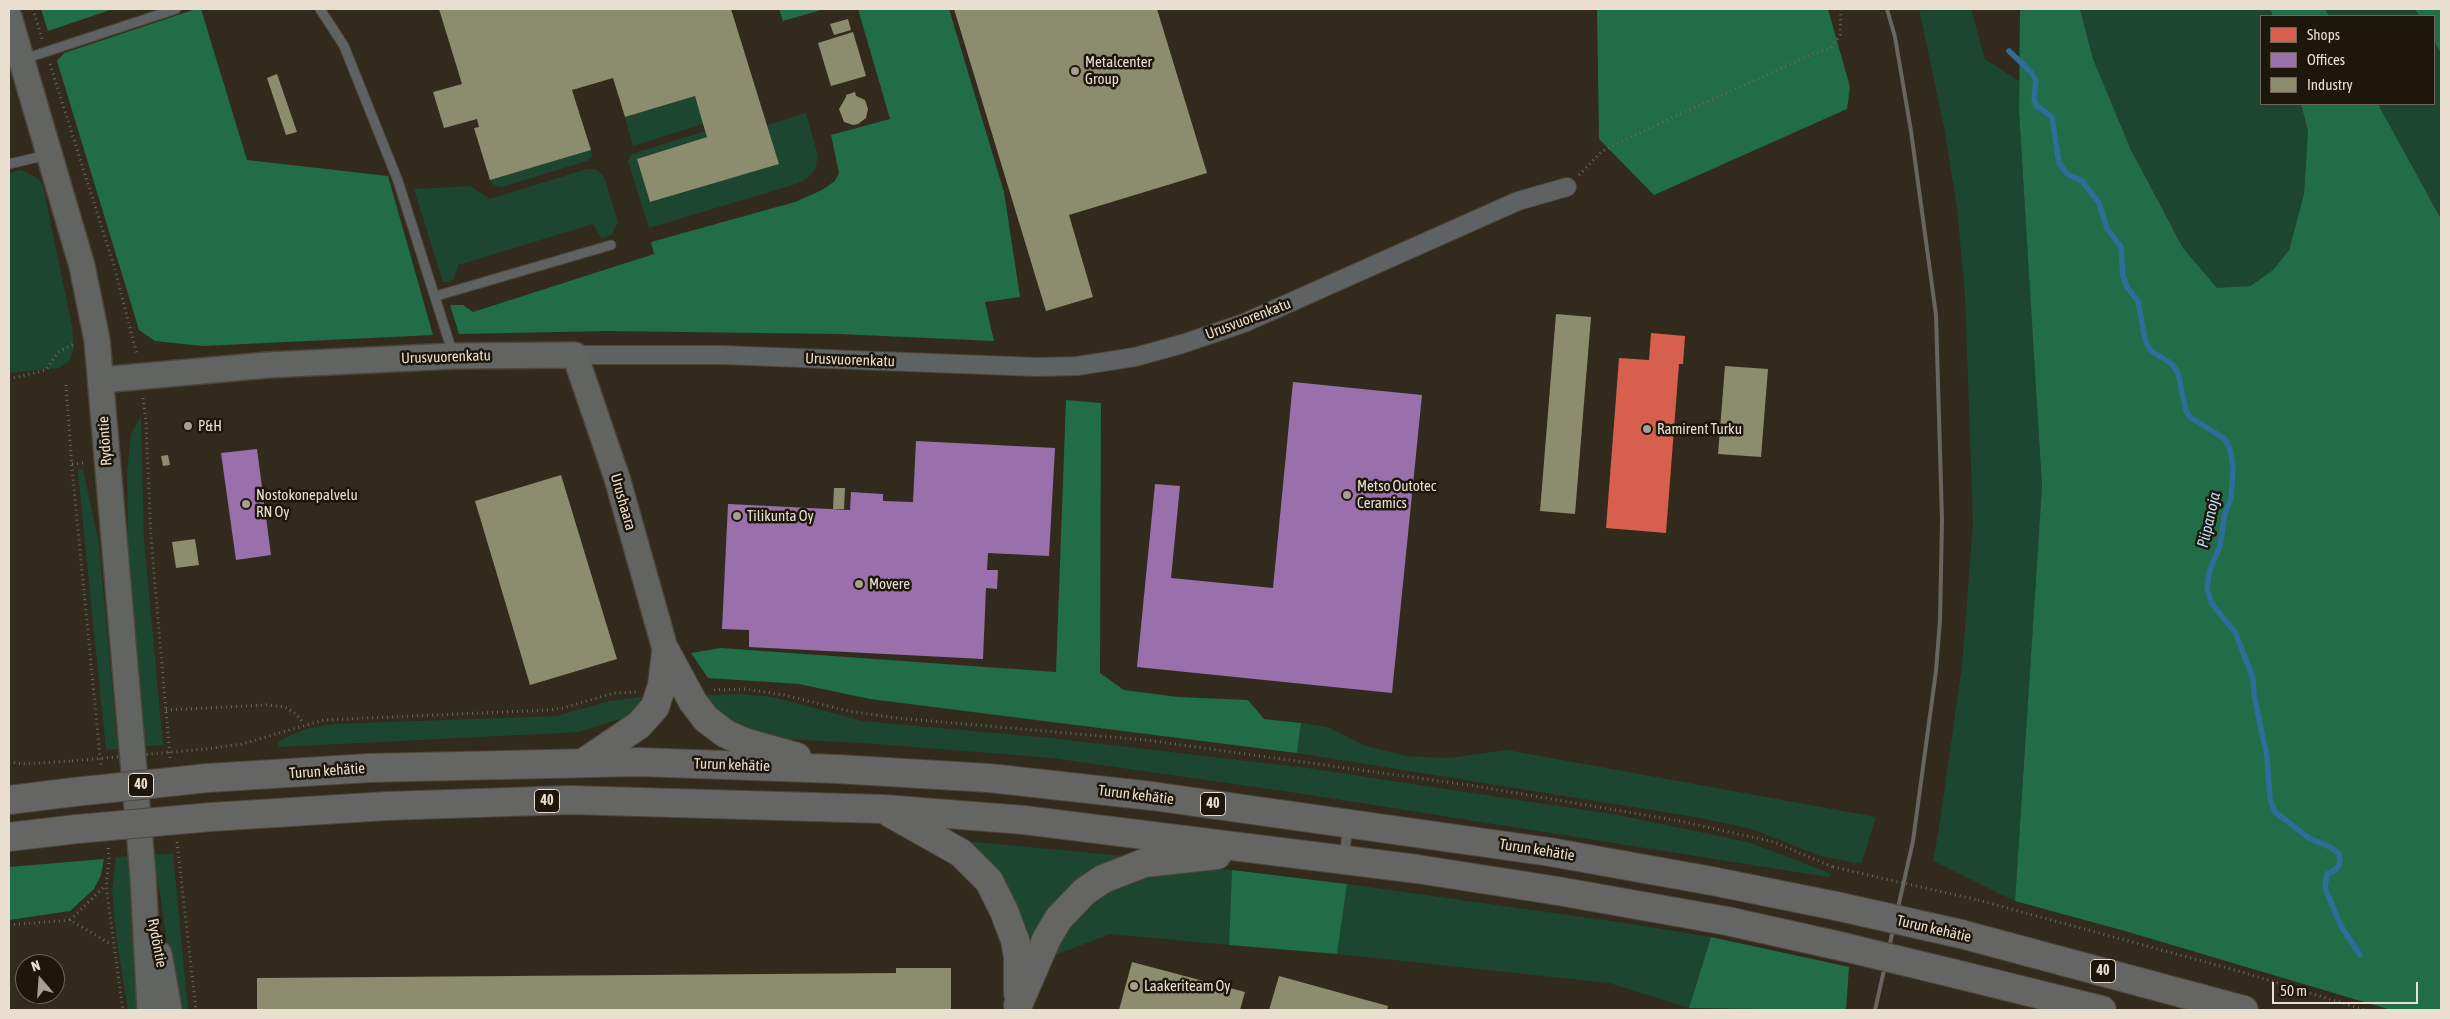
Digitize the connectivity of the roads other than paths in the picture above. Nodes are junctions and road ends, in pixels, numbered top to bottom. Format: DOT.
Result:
graph roads {
  1 [pos="176,9"];
  2 [pos="320,9"];
  3 [pos="9,17"];
  4 [pos="22,60"];
  5 [pos="50,155"];
  6 [pos="9,164"];
  7 [pos="1567,187"];
  8 [pos="611,245"];
  9 [pos="436,296"];
  10 [pos="575,354"];
  11 [pos="454,356"];
  12 [pos="101,380"];
  13 [pos="666,652"];
  14 [pos="583,763"];
  15 [pos="837,769"];
  16 [pos="9,800"];
  17 [pos="883,809"];
  18 [pos="1349,822"];
  19 [pos="9,837"];
  20 [pos="1276,851"];
  21 [pos="1344,860"];
  22 [pos="143,876"];
  23 [pos="1017,1008"];
  24 [pos="150,1010"];
  25 [pos="169,1010"];
  26 [pos="2102,1010"];
  27 [pos="2244,1010"];
  1 -- 4 [label="lane"];
  2 -- 9 [label="lane"];
  3 -- 4 [label="street, Rydöntie"];
  4 -- 5 [label="street, Rydöntie"];
  5 -- 6 [label="lane"];
  5 -- 12 [label="street, Rydöntie"];
  7 -- 10 [label="street, Urusvuorenkatu"];
  8 -- 9 [label="lane"];
  9 -- 11 [label="lane"];
  10 -- 11 [label="street, Urusvuorenkatu"];
  10 -- 13 [label="street, Urushaara"];
  11 -- 12 [label="street, Urusvuorenkatu"];
  12 -- 22 [label="street, Rydöntie"];
  13 -- 14 [label="highway"];
  13 -- 15 [label="highway"];
  14 -- 15 [label="highway, Turun kehätie / 40"];
  14 -- 16 [label="highway, Turun kehätie / 40, bridge"];
  15 -- 18 [label="highway, Turun kehätie / 40"];
  17 -- 19 [label="highway, 40, bridge"];
  17 -- 20 [label="highway, 40"];
  17 -- 23 [label="highway"];
  18 -- 21 [label="lane"];
  18 -- 27 [label="highway, Turun kehätie / 40, bridge"];
  20 -- 21 [label="highway, 40"];
  20 -- 23 [label="highway"];
  21 -- 26 [label="highway, 40, bridge"];
  22 -- 24 [label="street, Rydöntie"];
  22 -- 25 [label="street, Rydöntie"];
}
